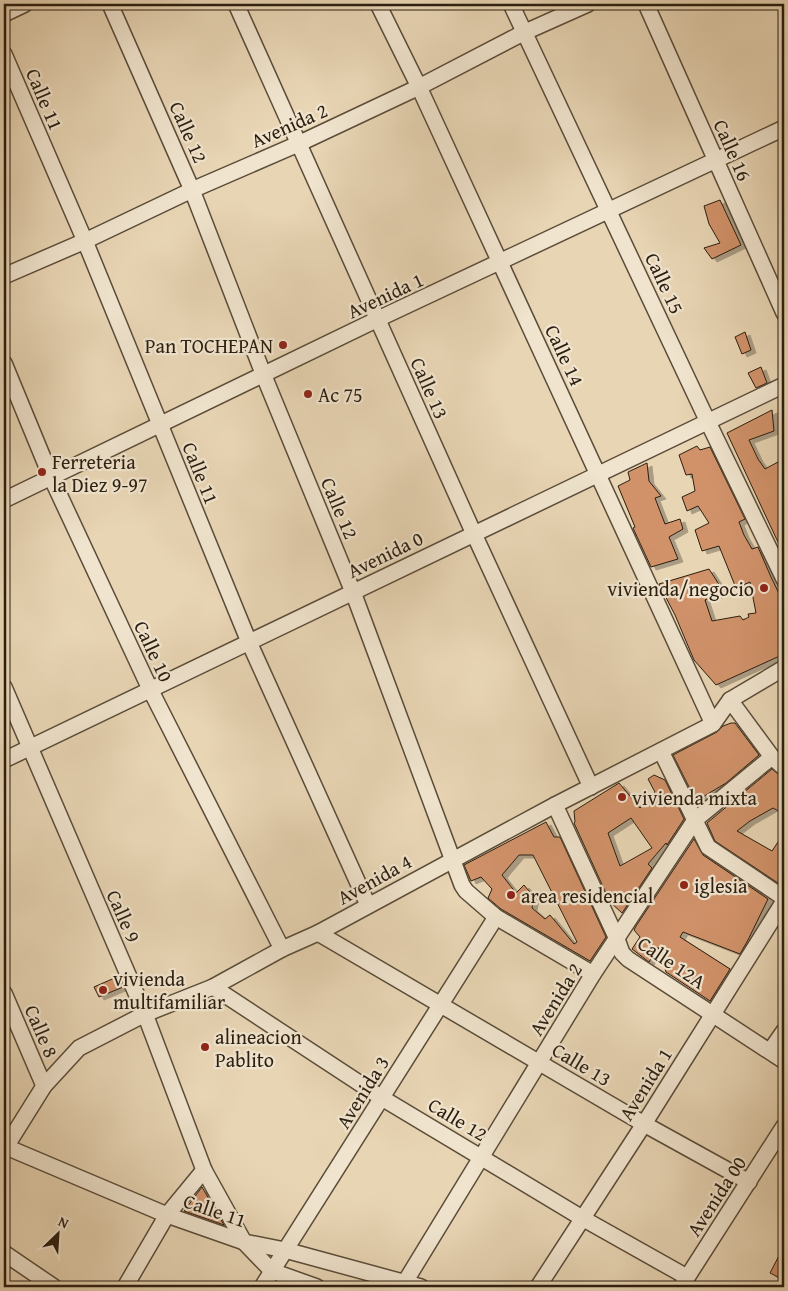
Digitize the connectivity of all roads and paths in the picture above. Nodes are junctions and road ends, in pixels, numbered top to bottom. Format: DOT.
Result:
graph roads {
  1 [pos="26,4"];
  2 [pos="110,4"];
  3 [pos="236,4"];
  4 [pos="378,4"];
  5 [pos="510,4"];
  6 [pos="588,4"];
  7 [pos="646,4"];
  8 [pos="4,14"];
  9 [pos="523,33"];
  10 [pos="4,54"];
  11 [pos="419,87"];
  12 [pos="784,128"];
  13 [pos="298,144"];
  14 [pos="716,160"];
  15 [pos="192,190"];
  16 [pos="608,212"];
  17 [pos="85,241"];
  18 [pos="500,263"];
  19 [pos="4,276"];
  20 [pos="784,313"];
  21 [pos="378,319"];
  22 [pos="4,363"];
  23 [pos="264,376"];
  24 [pos="784,385"];
  25 [pos="708,422"];
  26 [pos="159,426"];
  27 [pos="599,474"];
  28 [pos="51,477"];
  29 [pos="4,500"];
  30 [pos="474,534"];
  31 [pos="784,579"];
  32 [pos="353,592"];
  33 [pos="249,642"];
  34 [pos="784,668"];
  35 [pos="4,687"];
  36 [pos="150,689"];
  37 [pos="730,700"];
  38 [pos="713,724"];
  39 [pos="29,748"];
  40 [pos="661,751"];
  41 [pos="772,757"];
  42 [pos="4,760"];
  43 [pos="784,768"];
  44 [pos="591,787"];
  45 [pos="555,805"];
  46 [pos="695,820"];
  47 [pos="453,859"];
  48 [pos="784,899"];
  49 [pos="368,905"];
  50 [pos="496,917"];
  51 [pos="318,933"];
  52 [pos="617,939"];
  53 [pos="282,949"];
  54 [pos="593,974"];
  55 [pos="213,988"];
  56 [pos="4,993"];
  57 [pos="440,1004"];
  58 [pos="712,1013"];
  59 [pos="145,1014"];
  60 [pos="784,1031"];
  61 [pos="770,1051"];
  62 [pos="784,1061"];
  63 [pos="540,1062"];
  64 [pos="44,1086"];
  65 [pos="382,1098"];
  66 [pos="644,1124"];
  67 [pos="784,1126"];
  68 [pos="4,1148"];
  69 [pos="482,1157"];
  70 [pos="204,1170"];
  71 [pos="749,1182"];
  72 [pos="167,1214"];
  73 [pos="582,1218"];
  74 [pos="244,1242"];
  75 [pos="285,1250"];
  76 [pos="4,1253"];
  77 [pos="272,1271"];
  78 [pos="684,1282"];
  79 [pos="403,1285"];
  80 [pos="54,1287"];
  81 [pos="124,1287"];
  82 [pos="262,1287"];
  83 [pos="317,1287"];
  84 [pos="421,1287"];
  85 [pos="538,1287"];
  1 -- 8 [label="street"];
  2 -- 15 [label="street, Calle 12"];
  3 -- 13 [label="street, Calle 13"];
  4 -- 11 [label="street, Calle 14"];
  5 -- 9 [label="street, Calle 15"];
  6 -- 9 [label="street, Avenida 2"];
  7 -- 14 [label="street, Calle 16"];
  9 -- 11 [label="street, Avenida 2"];
  9 -- 16 [label="street, Calle 15"];
  10 -- 17 [label="street, Calle 11"];
  11 -- 13 [label="street, Avenida 2"];
  11 -- 18 [label="street, Calle 14"];
  12 -- 14 [label="street, Avenida 1"];
  13 -- 15 [label="street, Avenida 2"];
  13 -- 21 [label="street, Calle 13"];
  14 -- 16 [label="street, Avenida 1"];
  14 -- 20 [label="street, Calle 16"];
  15 -- 17 [label="street, Avenida 2"];
  15 -- 23 [label="street, Calle 12"];
  16 -- 18 [label="street, Avenida 1"];
  16 -- 25 [label="street, Calle 15"];
  17 -- 19 [label="street, Avenida 2"];
  17 -- 26 [label="street, Calle 11"];
  18 -- 21 [label="street, Avenida 1"];
  18 -- 27 [label="street, Calle 14"];
  21 -- 23 [label="street, Avenida 1"];
  21 -- 30 [label="street, Calle 13"];
  22 -- 28 [label="street, Calle 10"];
  23 -- 26 [label="street, Avenida 1"];
  23 -- 32 [label="street, Calle 12"];
  24 -- 25 [label="street, Avenida 0"];
  25 -- 27 [label="street, Avenida 0"];
  25 -- 31 [label="street, Calle 15"];
  26 -- 28 [label="street, Avenida 1"];
  26 -- 33 [label="street, Calle 11"];
  27 -- 30 [label="street, Avenida 0"];
  27 -- 38 [label="street, Calle 14"];
  28 -- 29 [label="street, Avenida 1"];
  28 -- 36 [label="street, Calle 10"];
  30 -- 32 [label="street, Avenida 0"];
  30 -- 44 [label="street, Calle 13"];
  32 -- 33 [label="street, Avenida 0"];
  32 -- 47 [label="street, Calle 12"];
  33 -- 36 [label="street, Avenida 0"];
  33 -- 49 [label="street, Calle 11"];
  34 -- 37 [label="street, Avenida 4"];
  35 -- 39 [label="street, Calle 9"];
  36 -- 39 [label="street, Avenida 0"];
  36 -- 53 [label="street, Calle 10"];
  37 -- 38 [label="street, Avenida 4"];
  37 -- 41 [label="street"];
  38 -- 40 [label="street, Avenida 4"];
  39 -- 42 [label="street, Avenida 0"];
  39 -- 59 [label="street, Calle 9"];
  40 -- 44 [label="street, Avenida 4"];
  40 -- 46 [label="street"];
  41 -- 43 [label="street"];
  41 -- 46 [label="street, Avenida 2"];
  44 -- 45 [label="street, Avenida 4"];
  45 -- 47 [label="street, Avenida 4"];
  45 -- 52 [label="street, Calle 12A"];
  46 -- 48 [label="street"];
  46 -- 52 [label="street, Avenida 2"];
  47 -- 49 [label="street, Avenida 4"];
  47 -- 50 [label="street, Calle 12"];
  48 -- 58 [label="street, Avenida 1"];
  49 -- 51 [label="street, Avenida 4"];
  50 -- 54 [label="street, Calle 12"];
  50 -- 57 [label="street, Avenida 3"];
  51 -- 53 [label="street, Avenida 4"];
  51 -- 57 [label="street, Calle 13"];
  52 -- 54 [label="street, Avenida 2"];
  52 -- 58 [label="street, Calle 12A"];
  53 -- 55 [label="street, Avenida 4"];
  54 -- 63 [label="street, Avenida 2"];
  55 -- 59 [label="street, Avenida 4"];
  55 -- 65 [label="street, Calle 12"];
  56 -- 64 [label="street, Calle 8"];
  57 -- 63 [label="street, Calle 13"];
  57 -- 65 [label="street, Avenida 3"];
  58 -- 61 [label="street, Calle 12A"];
  58 -- 66 [label="street, Avenida 1"];
  59 -- 64 [label="street, Avenida 4"];
  59 -- 70 [label="street, Calle 9"];
  60 -- 61 [label="street"];
  61 -- 62 [label="street, Calle 12A"];
  63 -- 66 [label="street, Calle 13"];
  63 -- 69 [label="street, Avenida 2"];
  64 -- 68 [label="street, Avenida 4"];
  65 -- 69 [label="street, Calle 12"];
  65 -- 75 [label="street, Avenida 3"];
  66 -- 71 [label="street, Calle 13"];
  66 -- 73 [label="street, Avenida 1"];
  67 -- 71 [label="street, Avenida 00"];
  68 -- 72 [label="street, Calle 11"];
  69 -- 73 [label="street, Calle 12"];
  69 -- 79 [label="street, Avenida 2"];
  70 -- 72 [label="street"];
  70 -- 74 [label="street, Calle 9"];
  71 -- 78 [label="street, Avenida 00"];
  72 -- 74 [label="street, Calle 11"];
  72 -- 81 [label="street"];
  73 -- 78 [label="street, Calle 12"];
  73 -- 85 [label="street, Avenida 1"];
  74 -- 75 [label="street, Calle 11"];
  74 -- 77 [label="street"];
  75 -- 77 [label="street, Avenida 3"];
  75 -- 79 [label="street, Calle 11"];
  76 -- 80 [label="street"];
  77 -- 82 [label="street, Avenida 3"];
  77 -- 83 [label="street"];
  79 -- 84 [label="street, Calle 11"];
}
